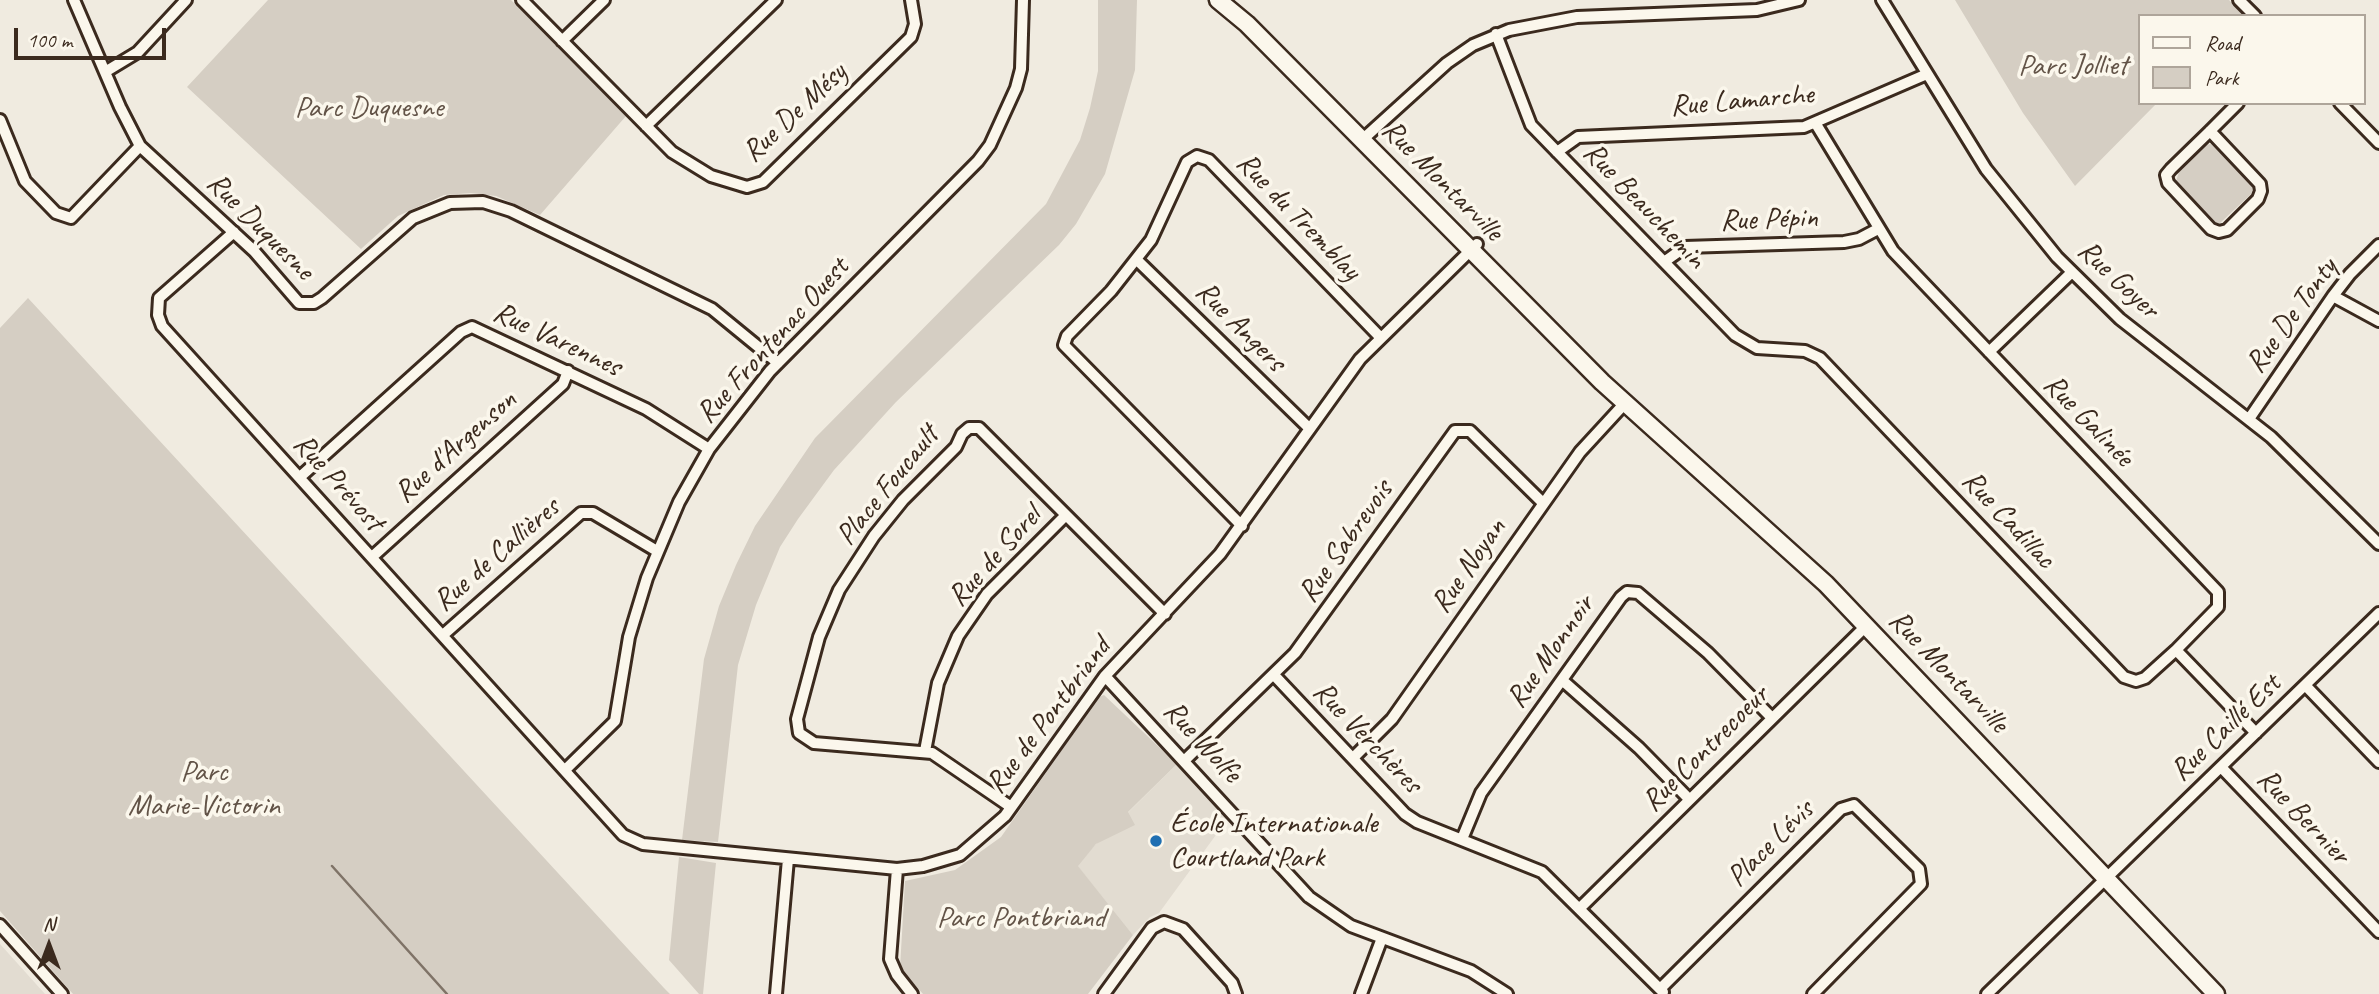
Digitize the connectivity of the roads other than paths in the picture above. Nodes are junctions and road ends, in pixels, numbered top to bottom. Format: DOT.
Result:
graph roads {
  1 [pos="74,0"];
  2 [pos="186,0"];
  3 [pos="522,0"];
  4 [pos="604,0"];
  5 [pos="776,0"];
  6 [pos="911,0"];
  7 [pos="1023,0"];
  8 [pos="1218,0"];
  9 [pos="1237,0"];
  10 [pos="1799,0"];
  11 [pos="1882,0"];
  12 [pos="2239,0"];
  13 [pos="1770,4"];
  14 [pos="2253,14"];
  15 [pos="1496,34"];
  16 [pos="562,41"];
  17 [pos="105,72"];
  18 [pos="1927,74"];
  19 [pos="2236,105"];
  20 [pos="2342,105"];
  21 [pos="0,120"];
  22 [pos="1816,124"];
  23 [pos="646,126"];
  24 [pos="2210,131"];
  25 [pos="1366,137"];
  26 [pos="2379,143"];
  27 [pos="141,146"];
  28 [pos="1557,152"];
  29 [pos="1878,229"];
  30 [pos="234,232"];
  31 [pos="2379,245"];
  32 [pos="1474,246"];
  33 [pos="1137,260"];
  34 [pos="1664,262"];
  35 [pos="2071,273"];
  36 [pos="2333,296"];
  37 [pos="2379,321"];
  38 [pos="1380,337"];
  39 [pos="1809,352"];
  40 [pos="1989,352"];
  41 [pos="778,363"];
  42 [pos="568,371"];
  43 [pos="1626,402"];
  44 [pos="2249,419"];
  45 [pos="1309,428"];
  46 [pos="709,449"];
  47 [pos="300,477"];
  48 [pos="1544,503"];
  49 [pos="1065,516"];
  50 [pos="1242,526"];
  51 [pos="2379,544"];
  52 [pos="657,551"];
  53 [pos="372,557"];
  54 [pos="2379,613"];
  55 [pos="1165,614"];
  56 [pos="1866,626"];
  57 [pos="443,635"];
  58 [pos="2176,650"];
  59 [pos="1274,675"];
  60 [pos="1104,676"];
  61 [pos="1562,680"];
  62 [pos="2305,685"];
  63 [pos="1772,718"];
  64 [pos="2256,733"];
  65 [pos="925,751"];
  66 [pos="1353,758"];
  67 [pos="1185,760"];
  68 [pos="2379,762"];
  69 [pos="2221,767"];
  70 [pos="565,770"];
  71 [pos="1689,800"];
  72 [pos="1011,807"];
  73 [pos="1462,839"];
  74 [pos="788,859"];
  75 [pos="897,869"];
  76 [pos="2106,877"];
  77 [pos="1580,908"];
  78 [pos="0,925"];
  79 [pos="2379,932"];
  80 [pos="1382,938"];
  81 [pos="1662,991"];
  82 [pos="62,994"];
  83 [pos="776,994"];
  84 [pos="912,994"];
  85 [pos="1104,994"];
  86 [pos="1236,994"];
  87 [pos="1361,994"];
  88 [pos="1507,994"];
  89 [pos="1813,994"];
  90 [pos="1987,994"];
  91 [pos="2217,994"];
  1 -- 17 [label="street, Rue Duquesne"];
  2 -- 17 [label="street"];
  3 -- 16 [label="street, Rue De Mésy"];
  4 -- 16 [label="street"];
  5 -- 23 [label="street"];
  6 -- 23 [label="street, Rue De Mésy"];
  7 -- 41 [label="street, Rue Frontenac Ouest"];
  8 -- 25 [label="street, Rue Montarville"];
  9 -- 25 [label="street, Rue Montarville"];
  10 -- 13 [label="street"];
  11 -- 18 [label="street, Rue Goyer"];
  12 -- 14 [label="street"];
  13 -- 15 [label="street"];
  15 -- 25 [label="street"];
  15 -- 28 [label="street, Rue Beauchemin"];
  16 -- 23 [label="street, Rue De Mésy"];
  17 -- 27 [label="street, Rue Duquesne"];
  18 -- 22 [label="street, Rue Lamarche"];
  18 -- 35 [label="street, Rue Goyer"];
  19 -- 24 [label="street"];
  20 -- 26 [label="street"];
  21 -- 27 [label="street"];
  22 -- 28 [label="street, Rue Lamarche"];
  22 -- 29 [label="street, Rue Galinée"];
  24 -- 24 [label="street"];
  25 -- 32 [label="street, Rue Montarville"];
  27 -- 30 [label="street, Rue Duquesne"];
  28 -- 34 [label="street, Rue Beauchemin"];
  29 -- 34 [label="street, Rue Pépin"];
  29 -- 40 [label="street, Rue Galinée"];
  30 -- 41 [label="street, Rue Duquesne"];
  30 -- 47 [label="street, Rue Prévost"];
  31 -- 36 [label="street, Rue De Tonty"];
  32 -- 38 [label="street, Rue de Pontbriand"];
  32 -- 43 [label="street, Rue Montarville"];
  33 -- 38 [label="street, Rue du Tremblay"];
  33 -- 45 [label="street, Rue Angers"];
  33 -- 50 [label="street, Rue du Tremblay"];
  34 -- 39 [label="street, Rue Beauchemin"];
  35 -- 40 [label="street"];
  35 -- 44 [label="street, Rue Goyer"];
  36 -- 37 [label="street"];
  36 -- 44 [label="street, Rue De Tonty"];
  38 -- 45 [label="street, Rue de Pontbriand"];
  39 -- 58 [label="street, Rue Cadillac"];
  40 -- 58 [label="street, Rue Galinée"];
  41 -- 46 [label="street, Rue Frontenac Ouest"];
  42 -- 46 [label="street, Rue Varennes"];
  42 -- 47 [label="street, Rue Varennes"];
  42 -- 53 [label="street, Rue d'Argenson"];
  43 -- 48 [label="street, Rue Noyan"];
  43 -- 56 [label="street, Rue Montarville"];
  44 -- 51 [label="street, Rue Goyer"];
  45 -- 50 [label="street, Rue de Pontbriand"];
  46 -- 52 [label="street, Rue Frontenac Ouest"];
  47 -- 53 [label="street, Rue Prévost"];
  48 -- 59 [label="street, Rue Sabrevois"];
  48 -- 66 [label="street, Rue Noyan"];
  49 -- 55 [label="street, Place Foucault"];
  49 -- 65 [label="street, Rue de Sorel"];
  49 -- 65 [label="street, Place Foucault"];
  50 -- 55 [label="street, Rue de Pontbriand"];
  52 -- 57 [label="street, Rue de Callières"];
  52 -- 70 [label="street, Rue Frontenac Ouest"];
  53 -- 57 [label="street, Rue Prévost"];
  54 -- 62 [label="street, Rue Caillé Est"];
  55 -- 60 [label="street, Rue de Pontbriand"];
  56 -- 63 [label="street, Rue Contrecoeur"];
  56 -- 76 [label="street, Rue Montarville"];
  57 -- 70 [label="street, Rue Prévost"];
  58 -- 64 [label="street"];
  59 -- 66 [label="street, Rue Verchères"];
  59 -- 67 [label="street, Rue Sabrevois"];
  60 -- 67 [label="street, Rue Wolfe"];
  60 -- 72 [label="street, Rue de Pontbriand"];
  61 -- 63 [label="street, Rue Monnoir"];
  61 -- 71 [label="street"];
  61 -- 73 [label="street, Rue Monnoir"];
  62 -- 64 [label="street, Rue Caillé Est"];
  62 -- 68 [label="street"];
  63 -- 71 [label="street, Rue Contrecoeur"];
  64 -- 69 [label="street, Rue Caillé Est"];
  65 -- 72 [label="street, Place Foucault"];
  66 -- 73 [label="street, Rue Verchères"];
  67 -- 80 [label="street, Rue Wolfe"];
  69 -- 76 [label="street, Rue Caillé Est"];
  69 -- 79 [label="street, Rue Bernier"];
  70 -- 74 [label="street, Rue de Pontbriand"];
  71 -- 77 [label="street, Rue Contrecoeur"];
  72 -- 75 [label="street, Rue de Pontbriand"];
  73 -- 77 [label="street, Rue Verchères"];
  74 -- 75 [label="street, Rue de Pontbriand"];
  74 -- 83 [label="street"];
  75 -- 84 [label="street"];
  76 -- 90 [label="street, Rue Caillé Est"];
  76 -- 91 [label="street, Rue Montarville"];
  77 -- 81 [label="street, Rue Verchères"];
  78 -- 82 [label="street"];
  80 -- 87 [label="street"];
  80 -- 88 [label="street, Rue Wolfe"];
  81 -- 89 [label="street, Place Lévis"];
  85 -- 86 [label="street"];
}
